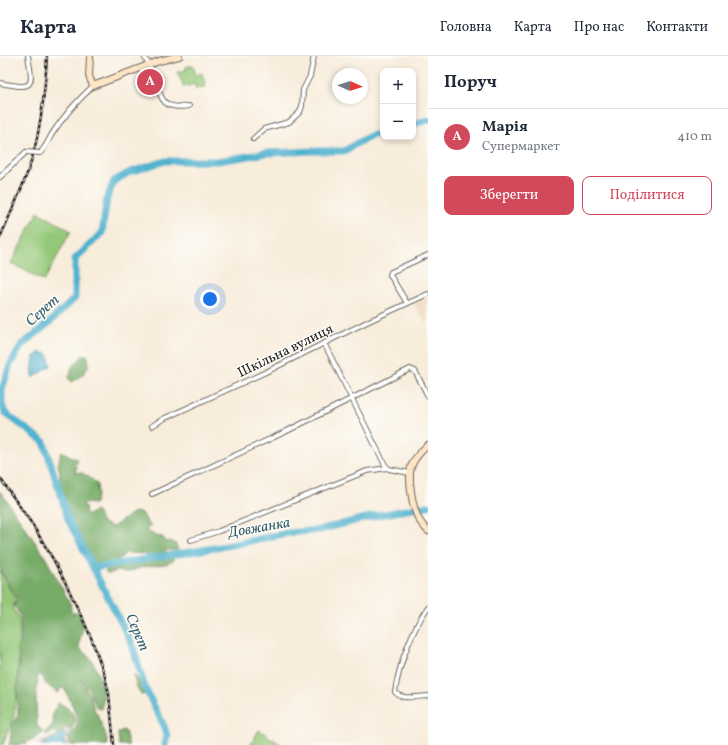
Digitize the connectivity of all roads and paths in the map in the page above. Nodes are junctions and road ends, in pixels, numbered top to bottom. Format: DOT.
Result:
graph roads {
  1 [pos="28,56"];
  2 [pos="90,56"];
  3 [pos="144,56"];
  4 [pos="179,56"];
  5 [pos="314,56"];
  6 [pos="171,57"];
  7 [pos="148,65"];
  8 [pos="0,83"];
  9 [pos="92,86"];
  10 [pos="189,106"];
  11 [pos="253,140"];
  12 [pos="0,177"];
  13 [pos="428,255"];
  14 [pos="428,294"];
  15 [pos="406,303"];
  16 [pos="324,343"];
  17 [pos="428,396"];
  18 [pos="352,398"];
  19 [pos="152,426"];
  20 [pos="428,445"];
  21 [pos="387,468"];
  22 [pos="410,473"];
  23 [pos="152,494"];
  24 [pos="428,531"];
  25 [pos="191,540"];
  26 [pos="428,607"];
  27 [pos="428,696"];
  1 -- 8 [label="street"];
  2 -- 9 [label="street"];
  3 -- 7 [label="street"];
  4 -- 6 [label="street"];
  5 -- 11 [label="street"];
  6 -- 7 [label="street"];
  7 -- 9 [label="street"];
  7 -- 10 [label="street"];
  9 -- 12 [label="street, bridge"];
  13 -- 15 [label="street"];
  14 -- 15 [label="street, Шкільна вулиця"];
  15 -- 16 [label="street, Шкільна вулиця"];
  16 -- 18 [label="street"];
  16 -- 19 [label="street, Шкільна вулиця"];
  17 -- 18 [label="street"];
  18 -- 21 [label="street"];
  18 -- 23 [label="street"];
  20 -- 22 [label="street"];
  21 -- 22 [label="street"];
  21 -- 25 [label="street"];
  22 -- 24 [label="street"];
  26 -- 27 [label="street"];
}
